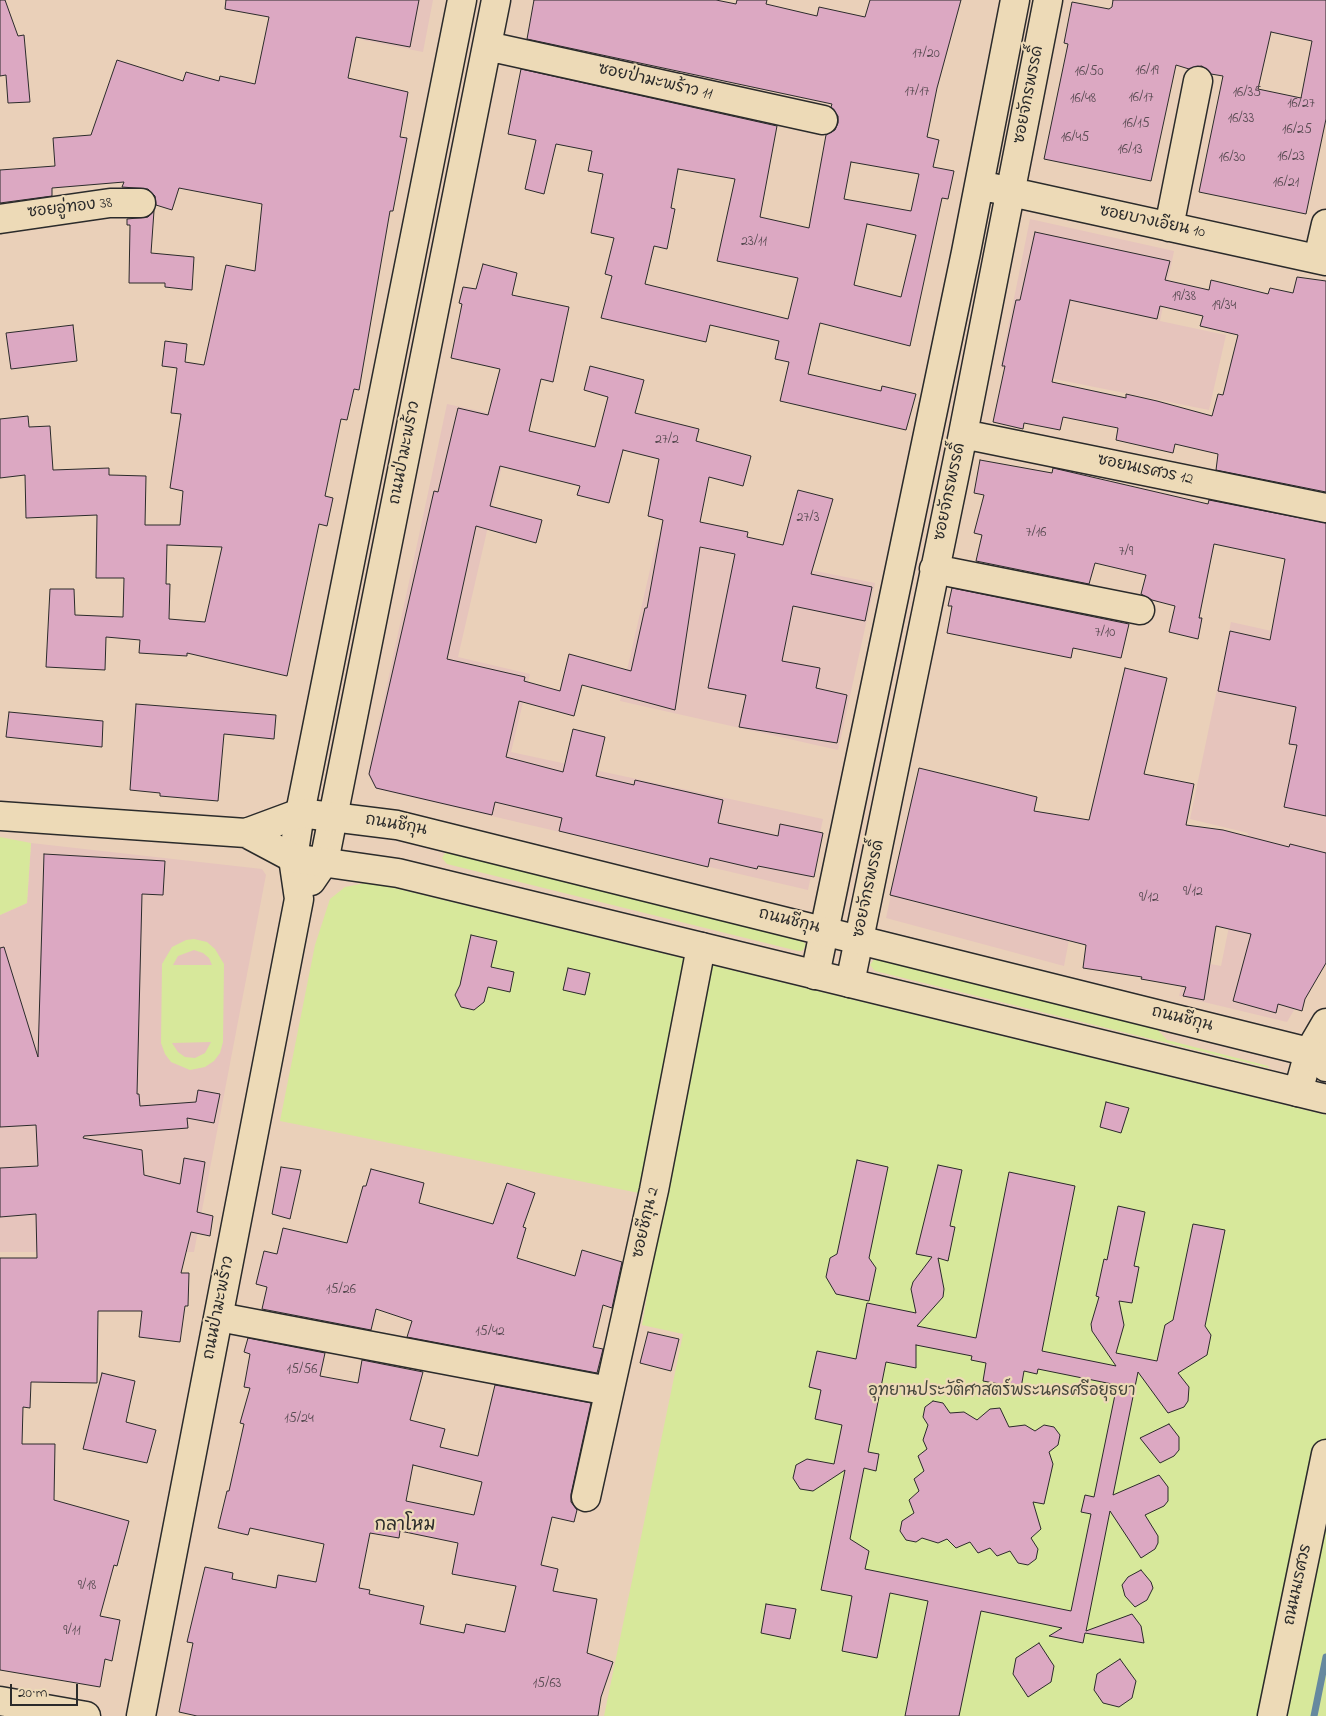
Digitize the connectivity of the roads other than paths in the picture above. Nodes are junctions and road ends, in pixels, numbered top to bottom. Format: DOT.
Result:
graph roads {
  1 [pos="462,0"];
  2 [pos="496,0"];
  3 [pos="1015,0"];
  4 [pos="1048,0"];
  5 [pos="487,46"];
  6 [pos="1198,81"];
  7 [pos="823,120"];
  8 [pos="979,185"];
  9 [pos="1010,192"];
  10 [pos="141,203"];
  11 [pos="0,218"];
  12 [pos="1326,224"];
  13 [pos="1169,227"];
  14 [pos="1322,260"];
  15 [pos="963,434"];
  16 [pos="1326,508"];
  17 [pos="934,569"];
  18 [pos="1140,610"];
  19 [pos="886,634"];
  20 [pos="920,641"];
  21 [pos="300,813"];
  22 [pos="0,816"];
  23 [pos="333,817"];
  24 [pos="246,833"];
  25 [pos="293,858"];
  26 [pos="324,862"];
  27 [pos="300,899"];
  28 [pos="826,931"];
  29 [pos="860,940"];
  30 [pos="701,947"];
  31 [pos="815,975"];
  32 [pos="850,983"];
  33 [pos="1326,1023"];
  34 [pos="1317,1060"];
  35 [pos="1298,1092"];
  36 [pos="1326,1099"];
  37 [pos="219,1317"];
  38 [pos="609,1391"];
  39 [pos="1326,1454"];
  40 [pos="586,1497"];
  41 [pos="0,1701"];
  42 [pos="86,1716"];
  43 [pos="141,1716"];
  44 [pos="1272,1716"];
  1 -- 21 [label="street, ถนนป่ามะพร้าว"];
  2 -- 5 [label="street, ถนนป่ามะพร้าว"];
  3 -- 8 [label="street, ซอยจักรพรรดิ์"];
  4 -- 9 [label="street, ซอยจักรพรรดิ์"];
  5 -- 7 [label="street, ซอยป่ามะพร้าว 11"];
  5 -- 23 [label="street, ถนนป่ามะพร้าว"];
  6 -- 13 [label="street"];
  8 -- 9 [label="street, ซอยบางเอียน 10"];
  8 -- 19 [label="street, ซอยจักรพรรดิ์"];
  9 -- 13 [label="street, ซอยบางเอียน 10"];
  9 -- 15 [label="street, ซอยจักรพรรดิ์"];
  10 -- 11 [label="street, ซอยอู่ทอง 38"];
  12 -- 14 [label="street"];
  13 -- 14 [label="street, ซอยบางเอียน 10"];
  15 -- 16 [label="street, ซอยนเรศวร 12"];
  15 -- 17 [label="street, ซอยจักรพรรดิ์"];
  17 -- 18 [label="street"];
  17 -- 20 [label="street, ซอยจักรพรรดิ์"];
  19 -- 20 [label="street"];
  19 -- 28 [label="street, ซอยจักรพรรดิ์"];
  20 -- 29 [label="street, ซอยจักรพรรดิ์"];
  21 -- 23 [label="street, ถนนชีกุน"];
  21 -- 24 [label="street, ถนนชีกุน"];
  21 -- 25 [label="street, ถนนป่ามะพร้าว"];
  22 -- 24 [label="street, ถนนชีกุน"];
  23 -- 26 [label="street, ถนนป่ามะพร้าว"];
  23 -- 28 [label="street, ถนนชีกุน"];
  24 -- 25 [label="street, ถนนชีกุน"];
  25 -- 26 [label="street, ถนนชีกุน"];
  25 -- 27 [label="street, ถนนป่ามะพร้าว"];
  26 -- 27 [label="street, ถนนป่ามะพร้าว"];
  26 -- 30 [label="street, ถนนชีกุน"];
  27 -- 37 [label="street, ถนนป่ามะพร้าว"];
  28 -- 29 [label="street, ถนนชีกุน"];
  28 -- 31 [label="street, ซอยจักรพรรดิ์"];
  29 -- 32 [label="street, ซอยจักรพรรดิ์"];
  29 -- 34 [label="street, ถนนชีกุน"];
  30 -- 31 [label="street, ถนนชีกุน"];
  30 -- 38 [label="street, ซอยชีกุน 2"];
  31 -- 32 [label="street, ถนนชีกุน"];
  32 -- 35 [label="street, ถนนชีกุน"];
  33 -- 34 [label="street"];
  34 -- 35 [label="street"];
  35 -- 36 [label="street, ถนนชีกุน"];
  37 -- 38 [label="street"];
  37 -- 43 [label="street, ถนนป่ามะพร้าว"];
  38 -- 40 [label="street, ซอยชีกุน 2"];
  39 -- 44 [label="street, ถนนนเรศวร"];
  41 -- 42 [label="street"];
}
